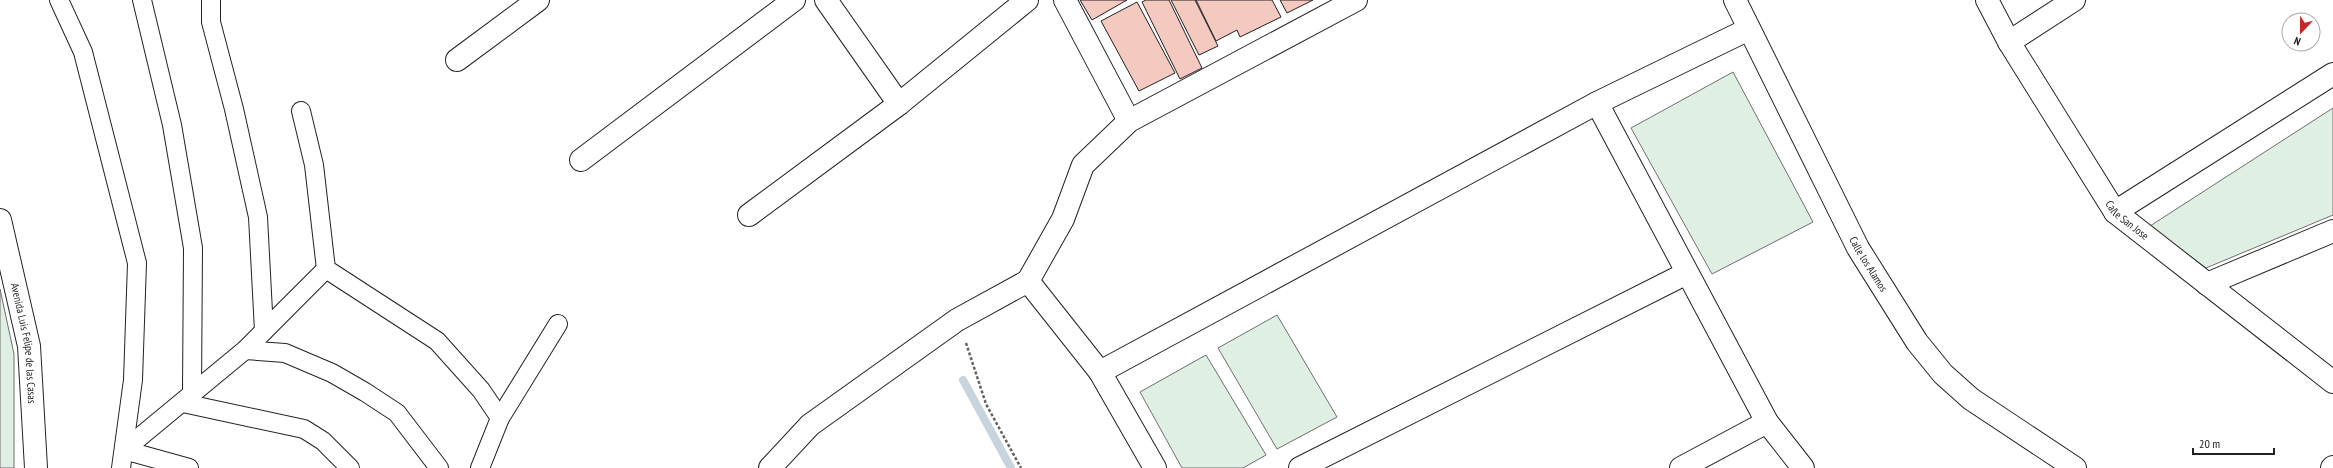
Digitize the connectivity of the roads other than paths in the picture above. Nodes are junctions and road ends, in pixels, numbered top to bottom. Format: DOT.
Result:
graph roads {
  1 [pos="59,0"];
  2 [pos="142,0"];
  3 [pos="211,0"];
  4 [pos="538,0"];
  5 [pos="794,0"];
  6 [pos="826,0"];
  7 [pos="1028,0"];
  8 [pos="1065,0"];
  9 [pos="1356,0"];
  10 [pos="1735,0"];
  11 [pos="1987,0"];
  12 [pos="2074,0"];
  13 [pos="1749,29"];
  14 [pos="2009,42"];
  15 [pos="457,60"];
  16 [pos="2333,74"];
  17 [pos="1597,103"];
  18 [pos="899,104"];
  19 [pos="301,112"];
  20 [pos="1129,121"];
  21 [pos="581,160"];
  22 [pos="2115,212"];
  23 [pos="749,215"];
  24 [pos="0,220"];
  25 [pos="2333,231"];
  26 [pos="326,269"];
  27 [pos="1687,273"];
  28 [pos="1028,281"];
  29 [pos="2207,284"];
  30 [pos="558,324"];
  31 [pos="264,331"];
  32 [pos="245,350"];
  33 [pos="1100,372"];
  34 [pos="2333,382"];
  35 [pos="187,398"];
  36 [pos="500,418"];
  37 [pos="1767,422"];
  38 [pos="124,450"];
  39 [pos="36,468"];
  40 [pos="121,468"];
  41 [pos="189,468"];
  42 [pos="350,468"];
  43 [pos="439,468"];
  44 [pos="480,468"];
  45 [pos="770,468"];
  46 [pos="1155,468"];
  47 [pos="1300,468"];
  48 [pos="1682,468"];
  49 [pos="1803,468"];
  50 [pos="2075,468"];
  1 -- 38 [label="street"];
  2 -- 35 [label="street"];
  3 -- 31 [label="street"];
  4 -- 15 [label="street"];
  5 -- 21 [label="street"];
  6 -- 18 [label="street"];
  7 -- 18 [label="street"];
  8 -- 20 [label="street"];
  9 -- 20 [label="street"];
  10 -- 13 [label="street, Calle los Alamos"];
  11 -- 14 [label="street, Calle San Jose"];
  12 -- 14 [label="street"];
  13 -- 17 [label="street"];
  13 -- 50 [label="street, Calle los Alamos"];
  14 -- 22 [label="street, Calle San Jose"];
  16 -- 22 [label="street"];
  17 -- 27 [label="street"];
  17 -- 33 [label="street"];
  18 -- 23 [label="street"];
  19 -- 26 [label="street"];
  20 -- 28 [label="street"];
  22 -- 29 [label="street, Calle San Jose"];
  24 -- 39 [label="street, Avenida Luis Felipe de las Casas"];
  25 -- 29 [label="street"];
  26 -- 31 [label="street"];
  26 -- 36 [label="street"];
  27 -- 37 [label="street"];
  27 -- 47 [label="street"];
  28 -- 33 [label="street"];
  28 -- 45 [label="street"];
  29 -- 34 [label="street, Calle San Jose"];
  30 -- 36 [label="street"];
  31 -- 32 [label="street"];
  32 -- 35 [label="street"];
  32 -- 43 [label="street"];
  33 -- 46 [label="street"];
  35 -- 38 [label="street"];
  35 -- 42 [label="street"];
  36 -- 44 [label="street"];
  37 -- 48 [label="street"];
  37 -- 49 [label="street"];
  38 -- 40 [label="street"];
  38 -- 41 [label="street"];
}
